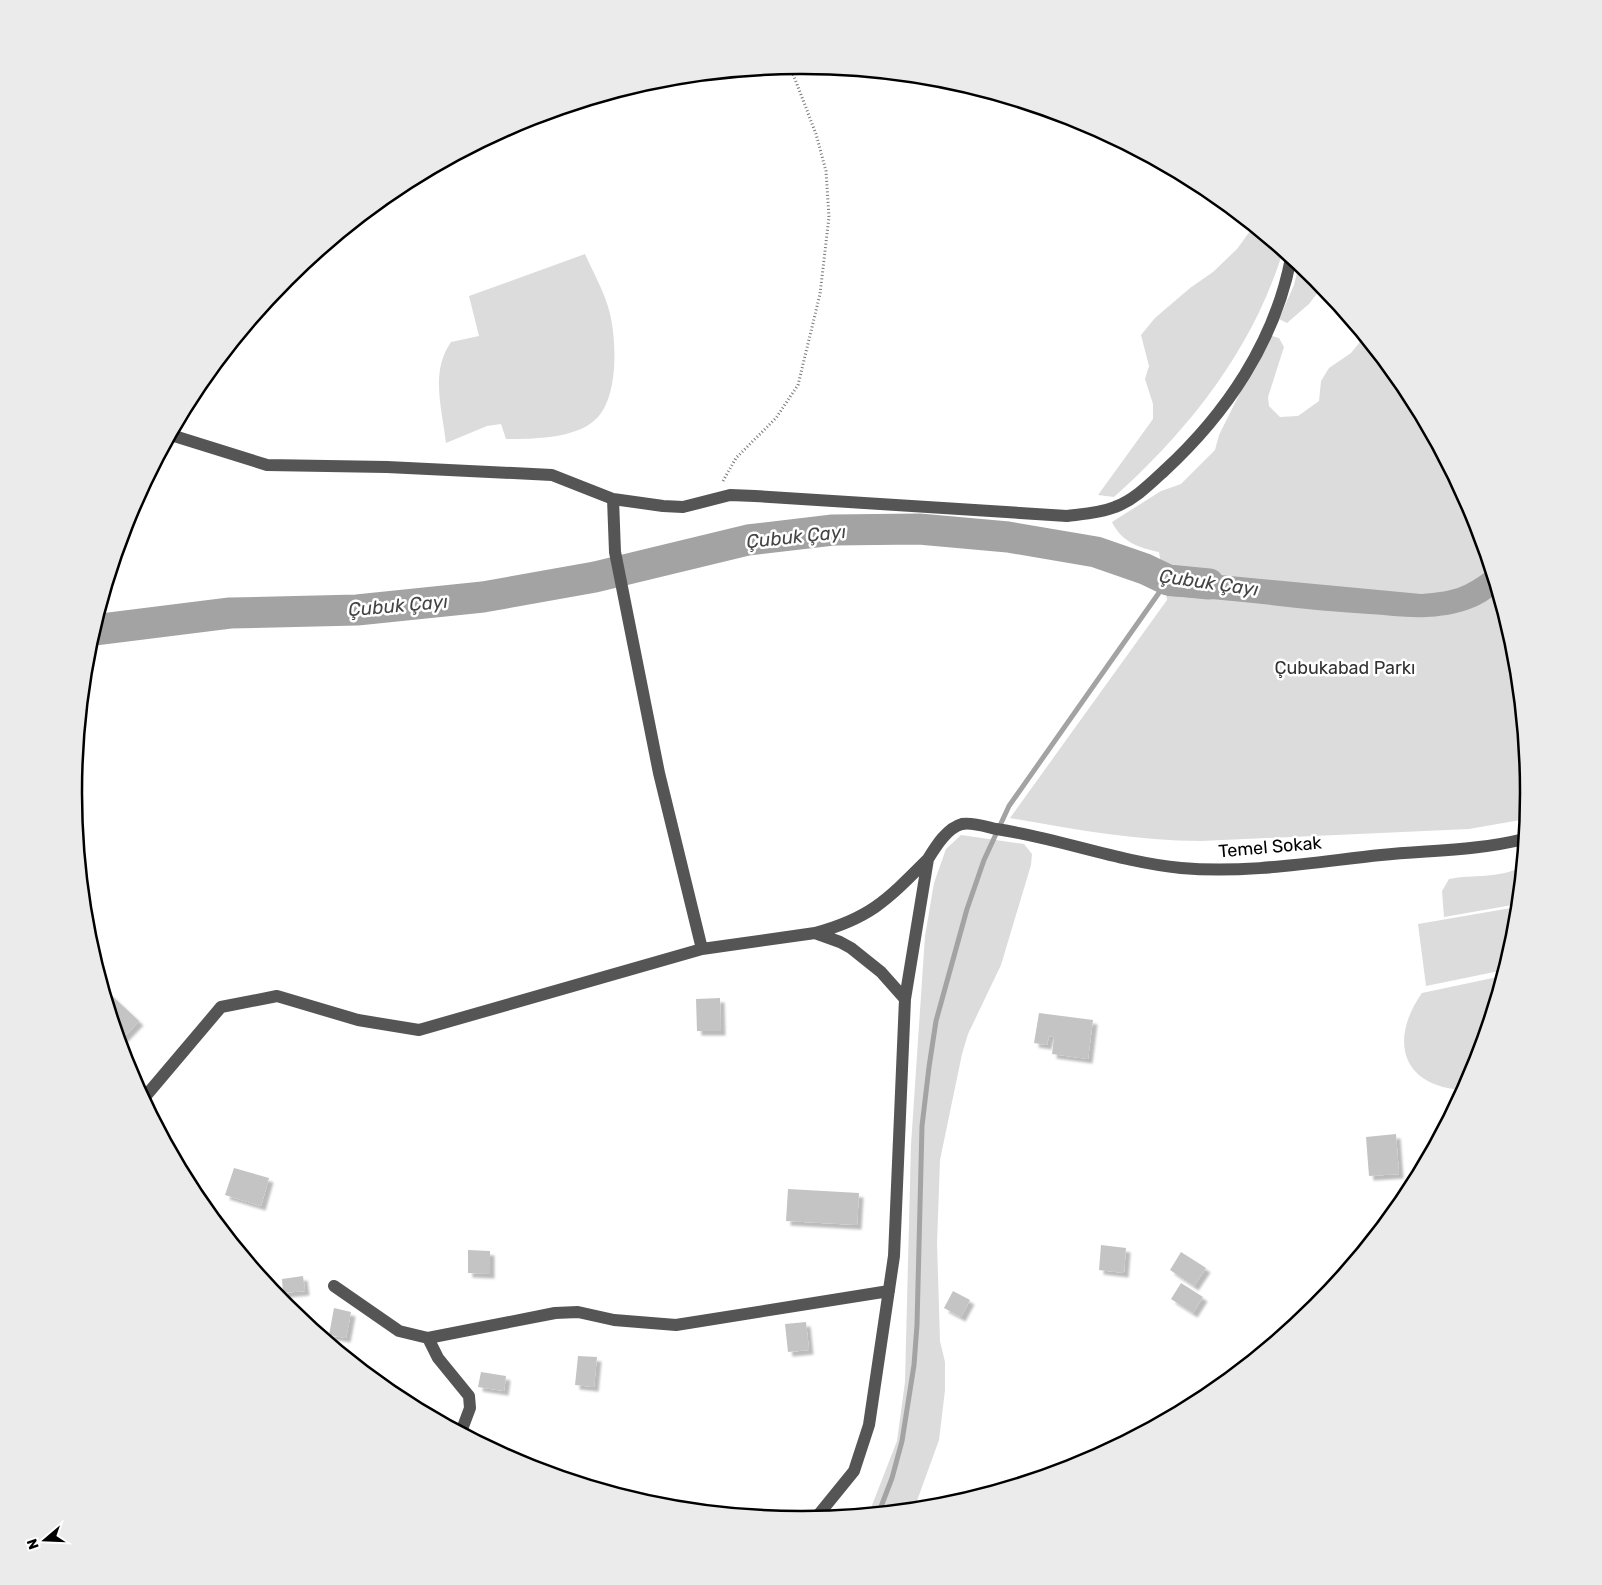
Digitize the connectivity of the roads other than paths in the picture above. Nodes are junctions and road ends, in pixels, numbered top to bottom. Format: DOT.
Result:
graph roads {
  1 [pos="1289,265"];
  2 [pos="177,437"];
  3 [pos="613,499"];
  4 [pos="1518,840"];
  5 [pos="928,859"];
  6 [pos="815,933"];
  7 [pos="702,949"];
  8 [pos="905,999"];
  9 [pos="148,1093"];
  10 [pos="334,1286"];
  11 [pos="888,1291"];
  12 [pos="428,1338"];
  13 [pos="463,1426"];
  14 [pos="822,1511"];
  1 -- 3 [label="street"];
  2 -- 3 [label="street"];
  3 -- 7 [label="street"];
  4 -- 5 [label="street, Temel Sokak"];
  5 -- 6 [label="street"];
  5 -- 8 [label="street"];
  6 -- 7 [label="street"];
  6 -- 8 [label="street"];
  7 -- 9 [label="street"];
  8 -- 11 [label="street"];
  10 -- 12 [label="street"];
  11 -- 12 [label="street"];
  11 -- 14 [label="street"];
  12 -- 13 [label="street"];
}
